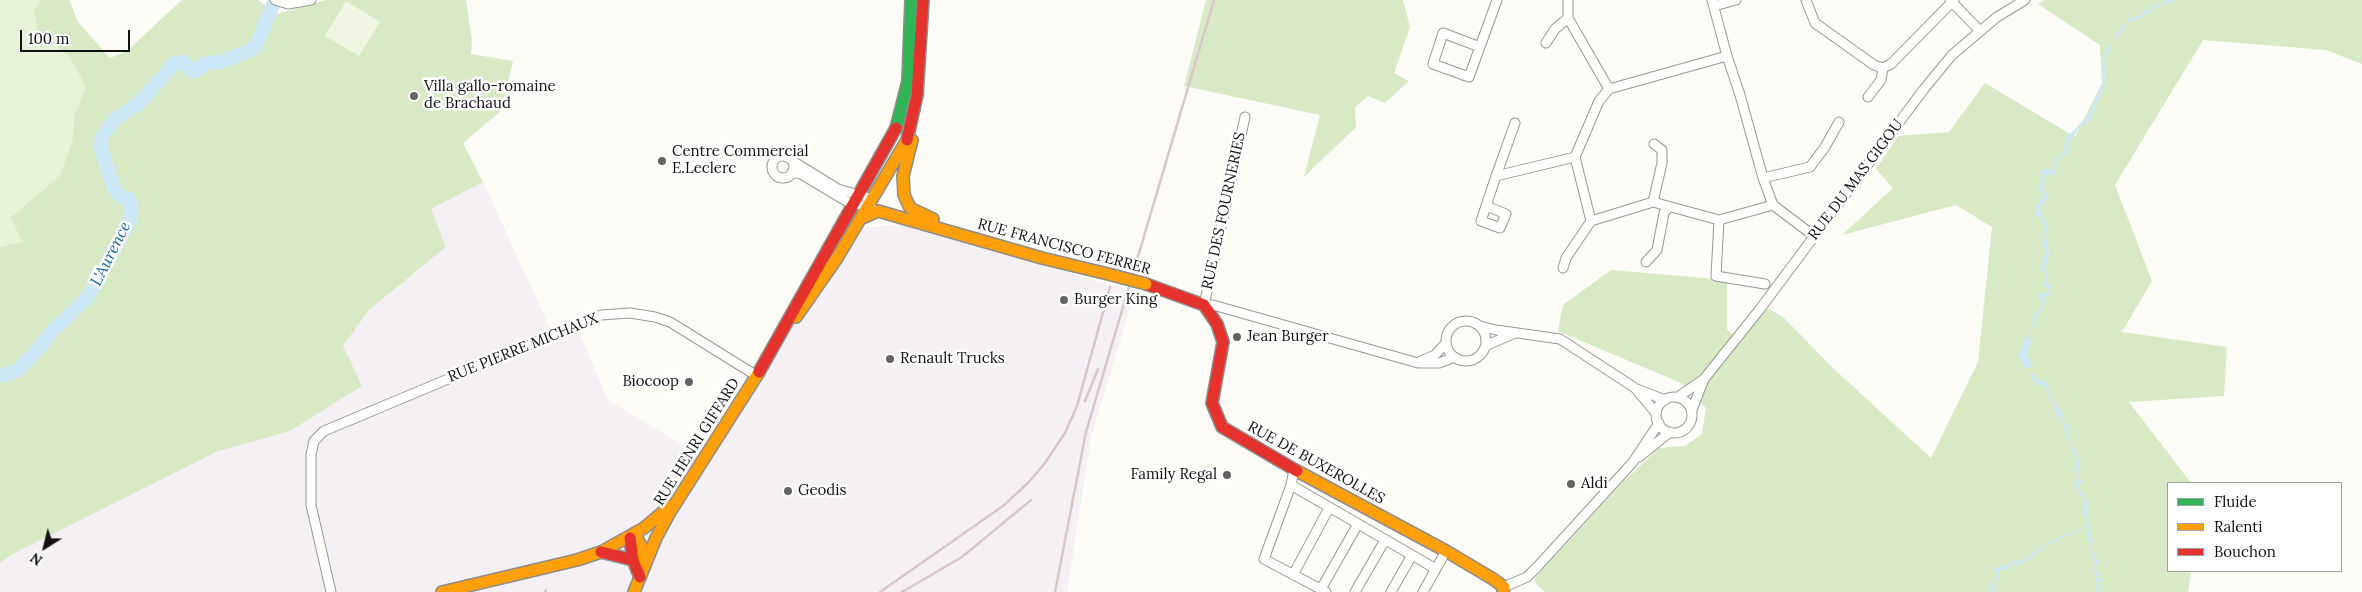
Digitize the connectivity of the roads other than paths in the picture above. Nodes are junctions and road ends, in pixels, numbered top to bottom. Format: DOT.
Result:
graph roads {
  1 [pos="311,0"];
  2 [pos="911,0"];
  3 [pos="923,0"];
  4 [pos="1497,0"];
  5 [pos="1568,0"];
  6 [pos="1736,0"];
  7 [pos="1806,0"];
  8 [pos="2025,0"];
  9 [pos="1952,1"];
  10 [pos="279,2"];
  11 [pos="1713,3"];
  12 [pos="1568,18"];
  13 [pos="1980,31"];
  14 [pos="1546,43"];
  15 [pos="1480,47"];
  16 [pos="1726,56"];
  17 [pos="1884,68"];
  18 [pos="1609,89"];
  19 [pos="1868,97"];
  20 [pos="1245,117"];
  21 [pos="1515,122"];
  22 [pos="1839,122"];
  23 [pos="912,124"];
  24 [pos="1654,144"];
  25 [pos="1574,157"];
  26 [pos="791,160"];
  27 [pos="792,172"];
  28 [pos="1496,176"];
  29 [pos="1763,178"];
  30 [pos="839,196"];
  31 [pos="863,200"];
  32 [pos="1652,202"];
  33 [pos="1773,204"];
  34 [pos="1486,206"];
  35 [pos="1668,208"];
  36 [pos="884,213"];
  37 [pos="1719,220"];
  38 [pos="915,221"];
  39 [pos="1591,221"];
  40 [pos="841,225"];
  41 [pos="856,226"];
  42 [pos="1814,236"];
  43 [pos="980,241"];
  44 [pos="1646,262"];
  45 [pos="1563,268"];
  46 [pos="1765,284"];
  47 [pos="1204,305"];
  48 [pos="1480,326"];
  49 [pos="1516,333"];
  50 [pos="1446,343"];
  51 [pos="1486,345"];
  52 [pos="771,351"];
  53 [pos="1454,357"];
  54 [pos="1418,362"];
  55 [pos="757,376"];
  56 [pos="1704,379"];
  57 [pos="1635,388"];
  58 [pos="1678,397"];
  59 [pos="1665,400"];
  60 [pos="1692,410"];
  61 [pos="1656,413"];
  62 [pos="1659,423"];
  63 [pos="1670,432"];
  64 [pos="1633,462"];
  65 [pos="1294,470"];
  66 [pos="1291,486"];
  67 [pos="677,500"];
  68 [pos="1329,508"];
  69 [pos="1358,524"];
  70 [pos="632,536"];
  71 [pos="1385,540"];
  72 [pos="1446,551"];
  73 [pos="601,552"];
  74 [pos="1412,555"];
  75 [pos="633,560"];
  76 [pos="1436,569"];
  77 [pos="641,574"];
  78 [pos="1293,575"];
  79 [pos="1323,590"];
  80 [pos="1504,590"];
  81 [pos="331,592"];
  82 [pos="442,592"];
  83 [pos="634,592"];
  84 [pos="1355,592"];
  85 [pos="1391,592"];
  86 [pos="1423,592"];
  1 -- 10 [label="street"];
  2 -- 31 [label="street"];
  3 -- 23 [label="street"];
  4 -- 15 [label="street"];
  5 -- 12 [label="street"];
  6 -- 11 [label="street"];
  7 -- 17 [label="street"];
  8 -- 13 [label="street, RUE DU MAS GIGOU"];
  9 -- 13 [label="street"];
  9 -- 17 [label="street"];
  11 -- 16 [label="street"];
  12 -- 14 [label="street"];
  12 -- 18 [label="street"];
  13 -- 42 [label="street, RUE DU MAS GIGOU"];
  15 -- 15 [label="street"];
  16 -- 18 [label="street"];
  16 -- 29 [label="street"];
  17 -- 19 [label="street"];
  18 -- 25 [label="street"];
  20 -- 47 [label="street, RUE DES FOURNERIES"];
  21 -- 28 [label="street"];
  22 -- 29 [label="street"];
  23 -- 31 [label="street"];
  23 -- 43 [label="street"];
  24 -- 32 [label="street"];
  25 -- 28 [label="street"];
  25 -- 39 [label="street"];
  26 -- 27 [label="street"];
  26 -- 27 [label="street"];
  26 -- 31 [label="street"];
  27 -- 30 [label="street"];
  28 -- 34 [label="street"];
  29 -- 33 [label="street"];
  30 -- 31 [label="street"];
  30 -- 40 [label="street"];
  31 -- 36 [label="street"];
  31 -- 38 [label="street"];
  31 -- 40 [label="street, RUE HENRI GIFFARD"];
  31 -- 41 [label="street, RUE HENRI GIFFARD"];
  32 -- 35 [label="street"];
  32 -- 39 [label="street"];
  33 -- 37 [label="street"];
  33 -- 42 [label="street"];
  35 -- 37 [label="street"];
  35 -- 44 [label="street"];
  36 -- 38 [label="street"];
  36 -- 41 [label="street"];
  37 -- 46 [label="street"];
  38 -- 43 [label="street, RUE FRANCISCO FERRER"];
  39 -- 45 [label="street"];
  40 -- 52 [label="street, RUE HENRI GIFFARD"];
  41 -- 52 [label="street, RUE HENRI GIFFARD"];
  42 -- 56 [label="street, RUE DU MAS GIGOU"];
  43 -- 47 [label="street, RUE FRANCISCO FERRER, bridge"];
  47 -- 54 [label="street"];
  47 -- 65 [label="street, RUE DE BUXEROLLES"];
  48 -- 49 [label="street"];
  48 -- 50 [label="street"];
  48 -- 51 [label="street"];
  49 -- 51 [label="street"];
  49 -- 57 [label="street"];
  50 -- 53 [label="street"];
  50 -- 54 [label="street"];
  51 -- 53 [label="street"];
  52 -- 55 [label="street, RUE HENRI GIFFARD"];
  53 -- 54 [label="street"];
  55 -- 67 [label="street, RUE HENRI GIFFARD"];
  55 -- 81 [label="street, RUE PIERRE MICHAUX"];
  56 -- 58 [label="street, RUE DU MAS GIGOU"];
  56 -- 60 [label="street, RUE DU MAS GIGOU"];
  57 -- 59 [label="street"];
  57 -- 61 [label="street"];
  58 -- 59 [label="street"];
  58 -- 60 [label="street"];
  59 -- 61 [label="street"];
  60 -- 63 [label="street"];
  61 -- 62 [label="street"];
  62 -- 63 [label="street"];
  62 -- 64 [label="street"];
  63 -- 64 [label="street"];
  64 -- 80 [label="street"];
  65 -- 66 [label="street"];
  65 -- 72 [label="street, RUE DE BUXEROLLES"];
  66 -- 68 [label="street"];
  66 -- 78 [label="street"];
  67 -- 70 [label="street"];
  67 -- 77 [label="street, RUE HENRI GIFFARD"];
  68 -- 69 [label="street"];
  68 -- 78 [label="street"];
  69 -- 71 [label="street"];
  69 -- 79 [label="street"];
  70 -- 73 [label="street"];
  70 -- 75 [label="street"];
  70 -- 77 [label="street"];
  71 -- 74 [label="street"];
  71 -- 84 [label="street"];
  72 -- 76 [label="street"];
  72 -- 80 [label="street, RUE DE BUXEROLLES"];
  73 -- 75 [label="street"];
  73 -- 82 [label="street"];
  74 -- 76 [label="street"];
  74 -- 85 [label="street"];
  75 -- 77 [label="street"];
  76 -- 86 [label="street"];
  77 -- 83 [label="street"];
  78 -- 79 [label="street"];
}
